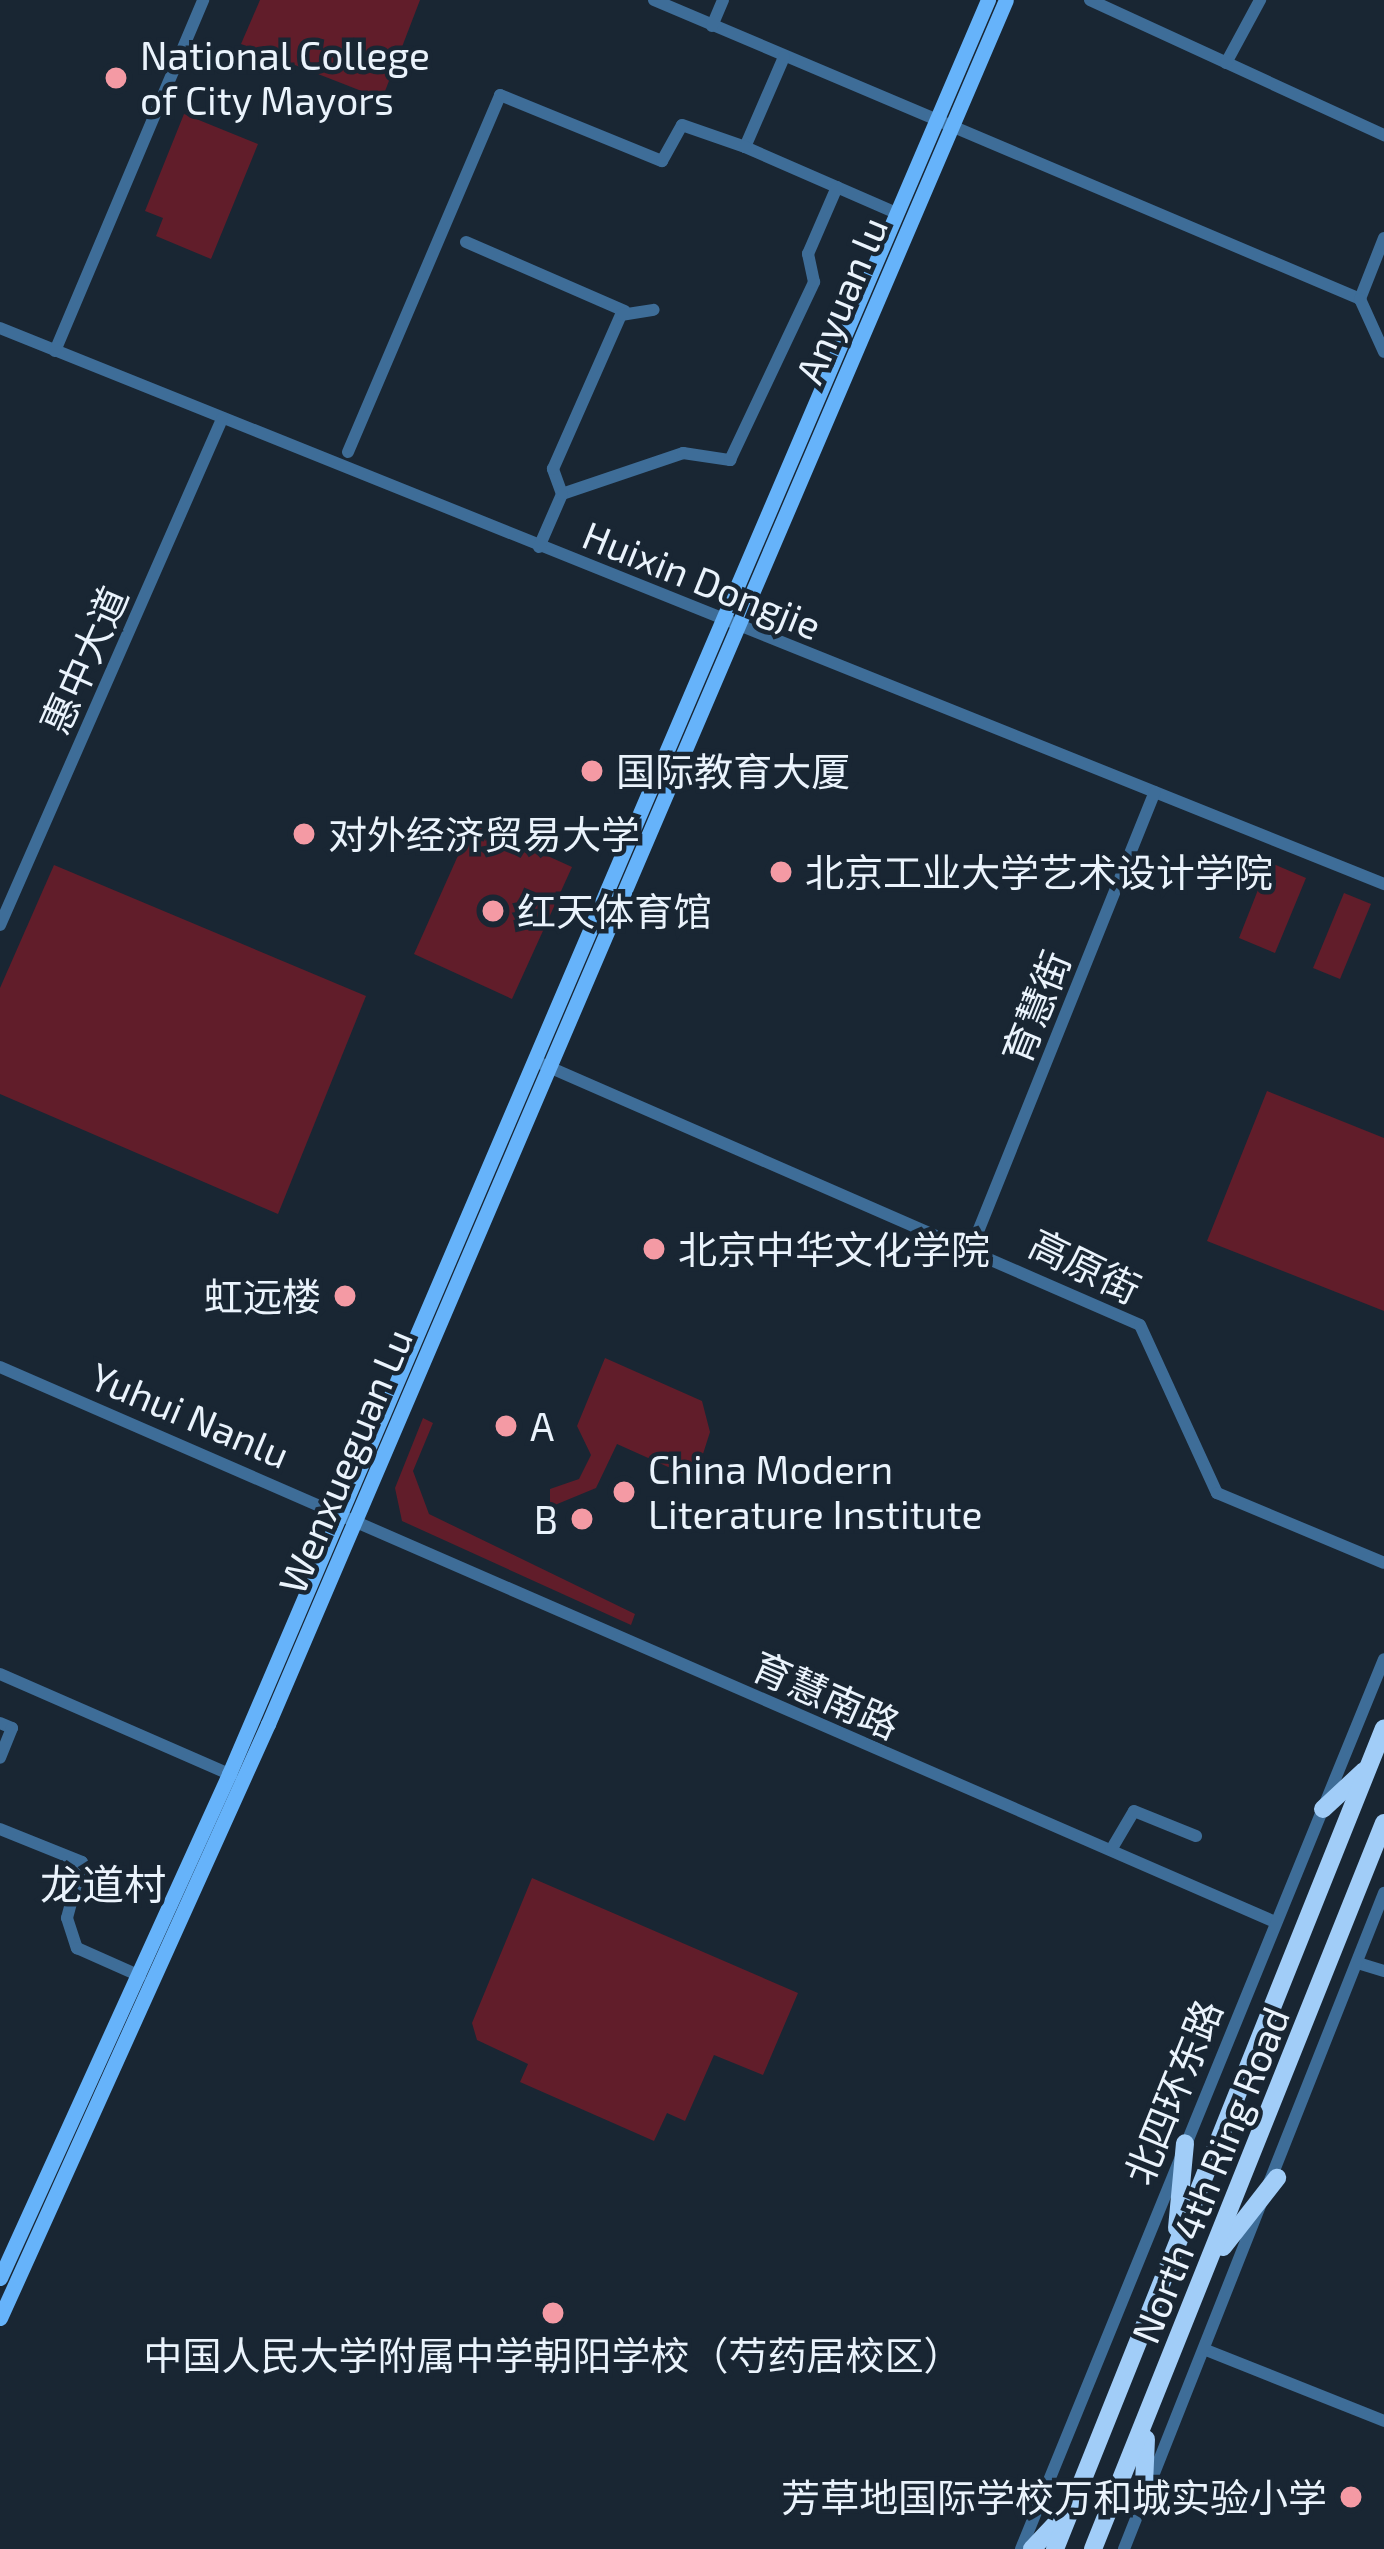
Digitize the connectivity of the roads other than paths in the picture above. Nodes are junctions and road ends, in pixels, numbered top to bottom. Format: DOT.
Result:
graph roads {
  1 [pos="203,0"];
  2 [pos="654,0"];
  3 [pos="723,0"];
  4 [pos="988,0"];
  5 [pos="1006,0"];
  6 [pos="1090,0"];
  7 [pos="1260,0"];
  8 [pos="712,26"];
  9 [pos="784,57"];
  10 [pos="1226,63"];
  11 [pos="943,127"];
  12 [pos="1384,135"];
  13 [pos="745,147"];
  14 [pos="837,187"];
  15 [pos="898,214"];
  16 [pos="1384,238"];
  17 [pos="466,242"];
  18 [pos="1360,298"];
  19 [pos="654,310"];
  20 [pos="626,311"];
  21 [pos="0,328"];
  22 [pos="55,351"];
  23 [pos="1384,352"];
  24 [pos="222,418"];
  25 [pos="348,452"];
  26 [pos="562,494"];
  27 [pos="538,547"];
  28 [pos="732,624"];
  29 [pos="1155,792"];
  30 [pos="1384,884"];
  31 [pos="0,925"];
  32 [pos="542,1065"];
  33 [pos="974,1244"];
  34 [pos="0,1367"];
  35 [pos="349,1515"];
  36 [pos="1384,1563"];
  37 [pos="1384,1659"];
  38 [pos="0,1674"];
  39 [pos="0,1723"];
  40 [pos="1384,1728"];
  41 [pos="0,1758"];
  42 [pos="1368,1768"];
  43 [pos="229,1774"];
  44 [pos="1323,1808"];
  45 [pos="1384,1823"];
  46 [pos="0,1828"];
  47 [pos="1196,1836"];
  48 [pos="1111,1850"];
  49 [pos="1384,1893"];
  50 [pos="1275,1922"];
  51 [pos="1361,1964"];
  52 [pos="1384,1971"];
  53 [pos="140,1976"];
  54 [pos="1185,2143"];
  55 [pos="1277,2178"];
  56 [pos="1175,2250"];
  57 [pos="1209,2265"];
  58 [pos="0,2278"];
  59 [pos="0,2318"];
  60 [pos="1206,2350"];
  61 [pos="1384,2420"];
  62 [pos="1147,2424"];
  63 [pos="1075,2502"];
  64 [pos="1143,2506"];
  65 [pos="1021,2549"];
  66 [pos="1032,2549"];
  67 [pos="1055,2549"];
  68 [pos="1093,2549"];
  69 [pos="1124,2549"];
  1 -- 22 [label="street"];
  2 -- 8 [label="street"];
  3 -- 8 [label="street"];
  4 -- 11 [label="main road, Anyuan lu"];
  5 -- 11 [label="main road, Anyuan lu"];
  6 -- 10 [label="street"];
  7 -- 10 [label="street"];
  8 -- 9 [label="street"];
  9 -- 11 [label="street"];
  9 -- 13 [label="street"];
  10 -- 12 [label="street"];
  11 -- 15 [label="main road, Anyuan lu"];
  11 -- 18 [label="street"];
  11 -- 28 [label="main road, Anyuan lu"];
  13 -- 14 [label="street"];
  13 -- 25 [label="street"];
  14 -- 15 [label="street"];
  14 -- 26 [label="street"];
  15 -- 28 [label="main road, Anyuan lu"];
  16 -- 18 [label="street"];
  17 -- 20 [label="street"];
  18 -- 23 [label="street"];
  19 -- 20 [label="street"];
  20 -- 26 [label="street"];
  21 -- 22 [label="street, Huixin Dongjie"];
  22 -- 24 [label="street, Huixin Dongjie"];
  24 -- 27 [label="street, Huixin Dongjie"];
  24 -- 31 [label="street, 惠中大道"];
  26 -- 27 [label="street"];
  27 -- 28 [label="street, Huixin Dongjie"];
  28 -- 29 [label="street, Huixin Dongjie"];
  28 -- 32 [label="main road, Wenxueguan Lu"];
  29 -- 30 [label="street, Huixin Dongjie"];
  29 -- 33 [label="street, 育慧街"];
  32 -- 33 [label="street, 高原街"];
  32 -- 35 [label="main road, Wenxueguan Lu"];
  33 -- 36 [label="street, 高原街"];
  34 -- 35 [label="street, Yuhui Nanlu"];
  35 -- 43 [label="main road, Wenxueguan Lu"];
  35 -- 48 [label="street, 育慧南路"];
  35 -- 59 [label="main road, Wenxueguan Lu"];
  37 -- 44 [label="street, 北四环东路"];
  38 -- 43 [label="street"];
  39 -- 41 [label="street"];
  40 -- 42 [label="highway, North 4th Ring Road"];
  42 -- 44 [label="highway"];
  42 -- 56 [label="highway, North 4th Ring Road"];
  43 -- 53 [label="main road, Wenxueguan Lu"];
  44 -- 50 [label="street, 北四环东路"];
  45 -- 57 [label="highway, North 4th Ring Road"];
  46 -- 53 [label="street"];
  47 -- 48 [label="street"];
  48 -- 50 [label="street, 育慧南路"];
  49 -- 51 [label="street"];
  50 -- 54 [label="street, 北四环东路"];
  51 -- 52 [label="street"];
  51 -- 55 [label="street"];
  53 -- 58 [label="main road, Wenxueguan Lu"];
  54 -- 56 [label="highway"];
  54 -- 65 [label="street, 北四环东路"];
  55 -- 57 [label="highway"];
  55 -- 60 [label="street"];
  56 -- 63 [label="highway, North 4th Ring Road"];
  57 -- 62 [label="highway, North 4th Ring Road"];
  60 -- 61 [label="street"];
  60 -- 64 [label="street"];
  62 -- 64 [label="highway"];
  62 -- 68 [label="highway, North 4th Ring Road"];
  63 -- 66 [label="highway"];
  63 -- 67 [label="highway, North 4th Ring Road"];
  64 -- 69 [label="street"];
}
